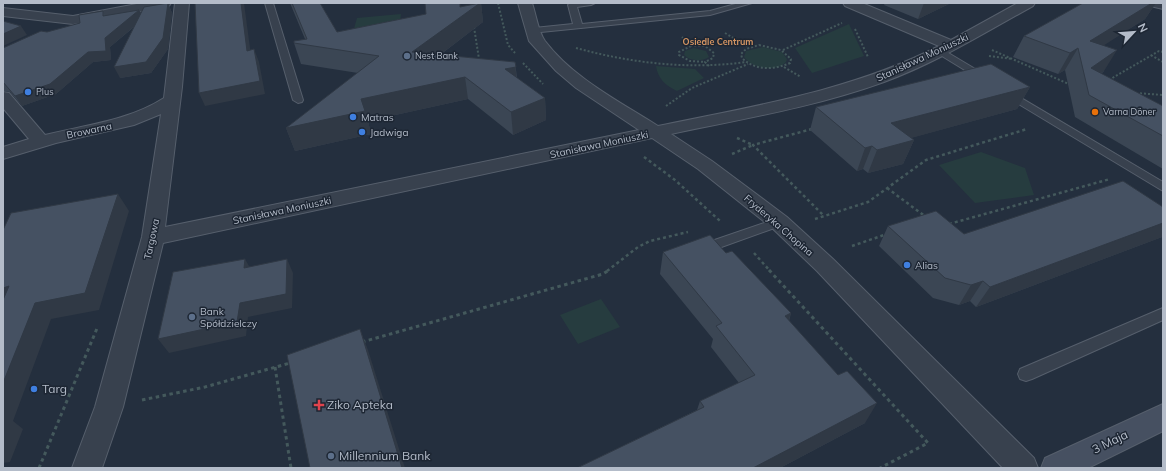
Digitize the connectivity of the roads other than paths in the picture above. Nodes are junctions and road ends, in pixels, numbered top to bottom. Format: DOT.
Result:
graph roads {
  1 [pos="164,3"];
  2 [pos="182,3"];
  3 [pos="269,3"];
  4 [pos="525,3"];
  5 [pos="590,3"];
  6 [pos="748,3"];
  7 [pos="850,3"];
  8 [pos="1028,3"];
  9 [pos="1149,3"];
  10 [pos="1163,7"];
  11 [pos="3,12"];
  12 [pos="73,20"];
  13 [pos="578,26"];
  14 [pos="534,30"];
  15 [pos="52,31"];
  16 [pos="952,45"];
  17 [pos="3,97"];
  18 [pos="172,100"];
  19 [pos="298,100"];
  20 [pos="656,132"];
  21 [pos="40,141"];
  22 [pos="3,153"];
  23 [pos="1163,187"];
  24 [pos="783,225"];
  25 [pos="153,237"];
  26 [pos="688,254"];
  27 [pos="1163,314"];
  28 [pos="1026,374"];
  29 [pos="1163,417"];
  30 [pos="87,468"];
  31 [pos="1024,468"];
  32 [pos="1056,468"];
  1 -- 12 [label="street"];
  2 -- 18 [label="street, Targowa"];
  3 -- 19 [label="lane"];
  4 -- 14 [label="street, Fryderyka Chopina"];
  5 -- 13 [label="lane"];
  6 -- 13 [label="lane"];
  7 -- 16 [label="street"];
  8 -- 16 [label="street, Stanisława Moniuszki"];
  9 -- 10 [label="lane"];
  11 -- 12 [label="street"];
  12 -- 15 [label="street"];
  13 -- 14 [label="lane"];
  14 -- 20 [label="street, Fryderyka Chopina"];
  16 -- 20 [label="street, Stanisława Moniuszki"];
  16 -- 23 [label="lane"];
  17 -- 21 [label="street"];
  18 -- 21 [label="street, Browarna"];
  18 -- 25 [label="street, Targowa"];
  20 -- 24 [label="street, Fryderyka Chopina"];
  20 -- 25 [label="street, Stanisława Moniuszki"];
  21 -- 22 [label="street, Browarna"];
  24 -- 26 [label="lane"];
  24 -- 31 [label="street, Fryderyka Chopina"];
  25 -- 30 [label="street, Targowa"];
  27 -- 28 [label="lane"];
  29 -- 32 [label="street, 3 Maja"];
}
